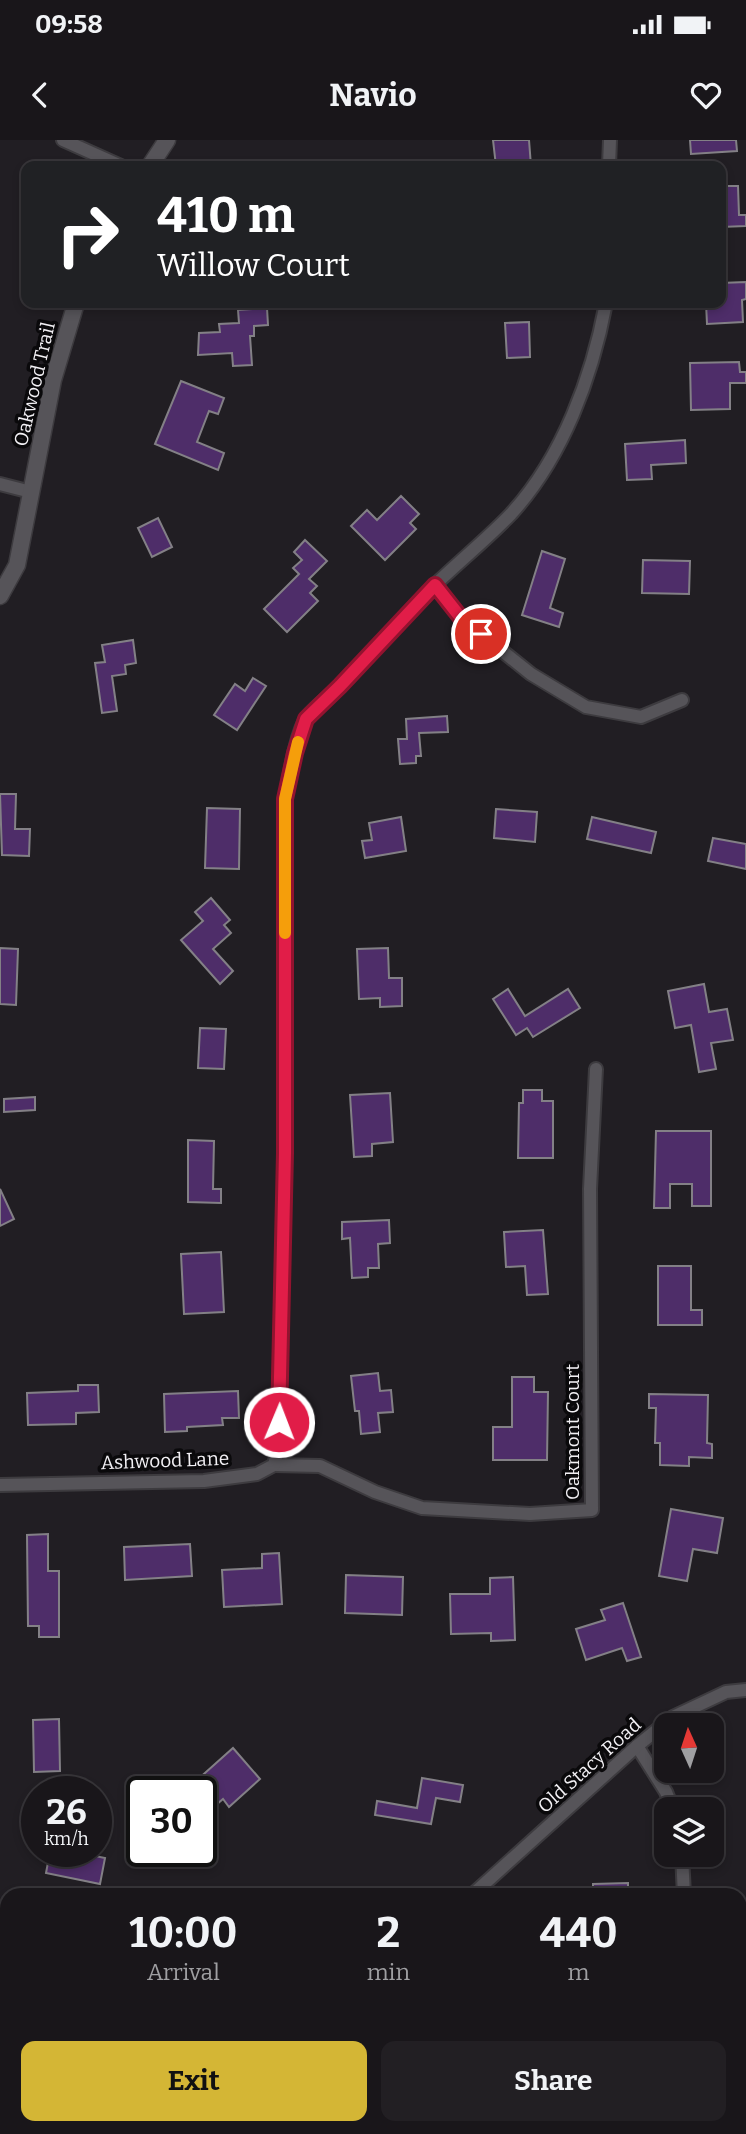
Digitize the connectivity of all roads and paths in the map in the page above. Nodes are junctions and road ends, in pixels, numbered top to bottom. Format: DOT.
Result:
graph roads {
  1 [pos="63,140"];
  2 [pos="167,140"];
  3 [pos="610,140"];
  4 [pos="110,161"];
  5 [pos="153,161"];
  6 [pos="610,161"];
  7 [pos="75,308"];
  8 [pos="605,308"];
  9 [pos="0,484"];
  10 [pos="32,492"];
  11 [pos="435,585"];
  12 [pos="0,596"];
  13 [pos="682,700"];
  14 [pos="596,1069"];
  15 [pos="274,1465"];
  16 [pos="0,1485"];
  17 [pos="746,1690"];
  18 [pos="637,1746"];
  19 [pos="668,1797"];
  20 [pos="683,1867"];
  21 [pos="480,1888"];
  22 [pos="684,1888"];
  1 -- 4 [label="street"];
  2 -- 5 [label="street"];
  3 -- 6 [label="street"];
  7 -- 10 [label="street, Oakwood Trail"];
  8 -- 11 [label="street"];
  9 -- 10 [label="street"];
  10 -- 12 [label="street, Oakwood Trail"];
  11 -- 13 [label="street"];
  11 -- 15 [label="street"];
  14 -- 15 [label="street, Oakmont Court"];
  15 -- 16 [label="street, Ashwood Lane"];
  17 -- 18 [label="street, Old Stacy Road"];
  18 -- 19 [label="street"];
  18 -- 21 [label="street, Old Stacy Road"];
  20 -- 22 [label="street"];
}
